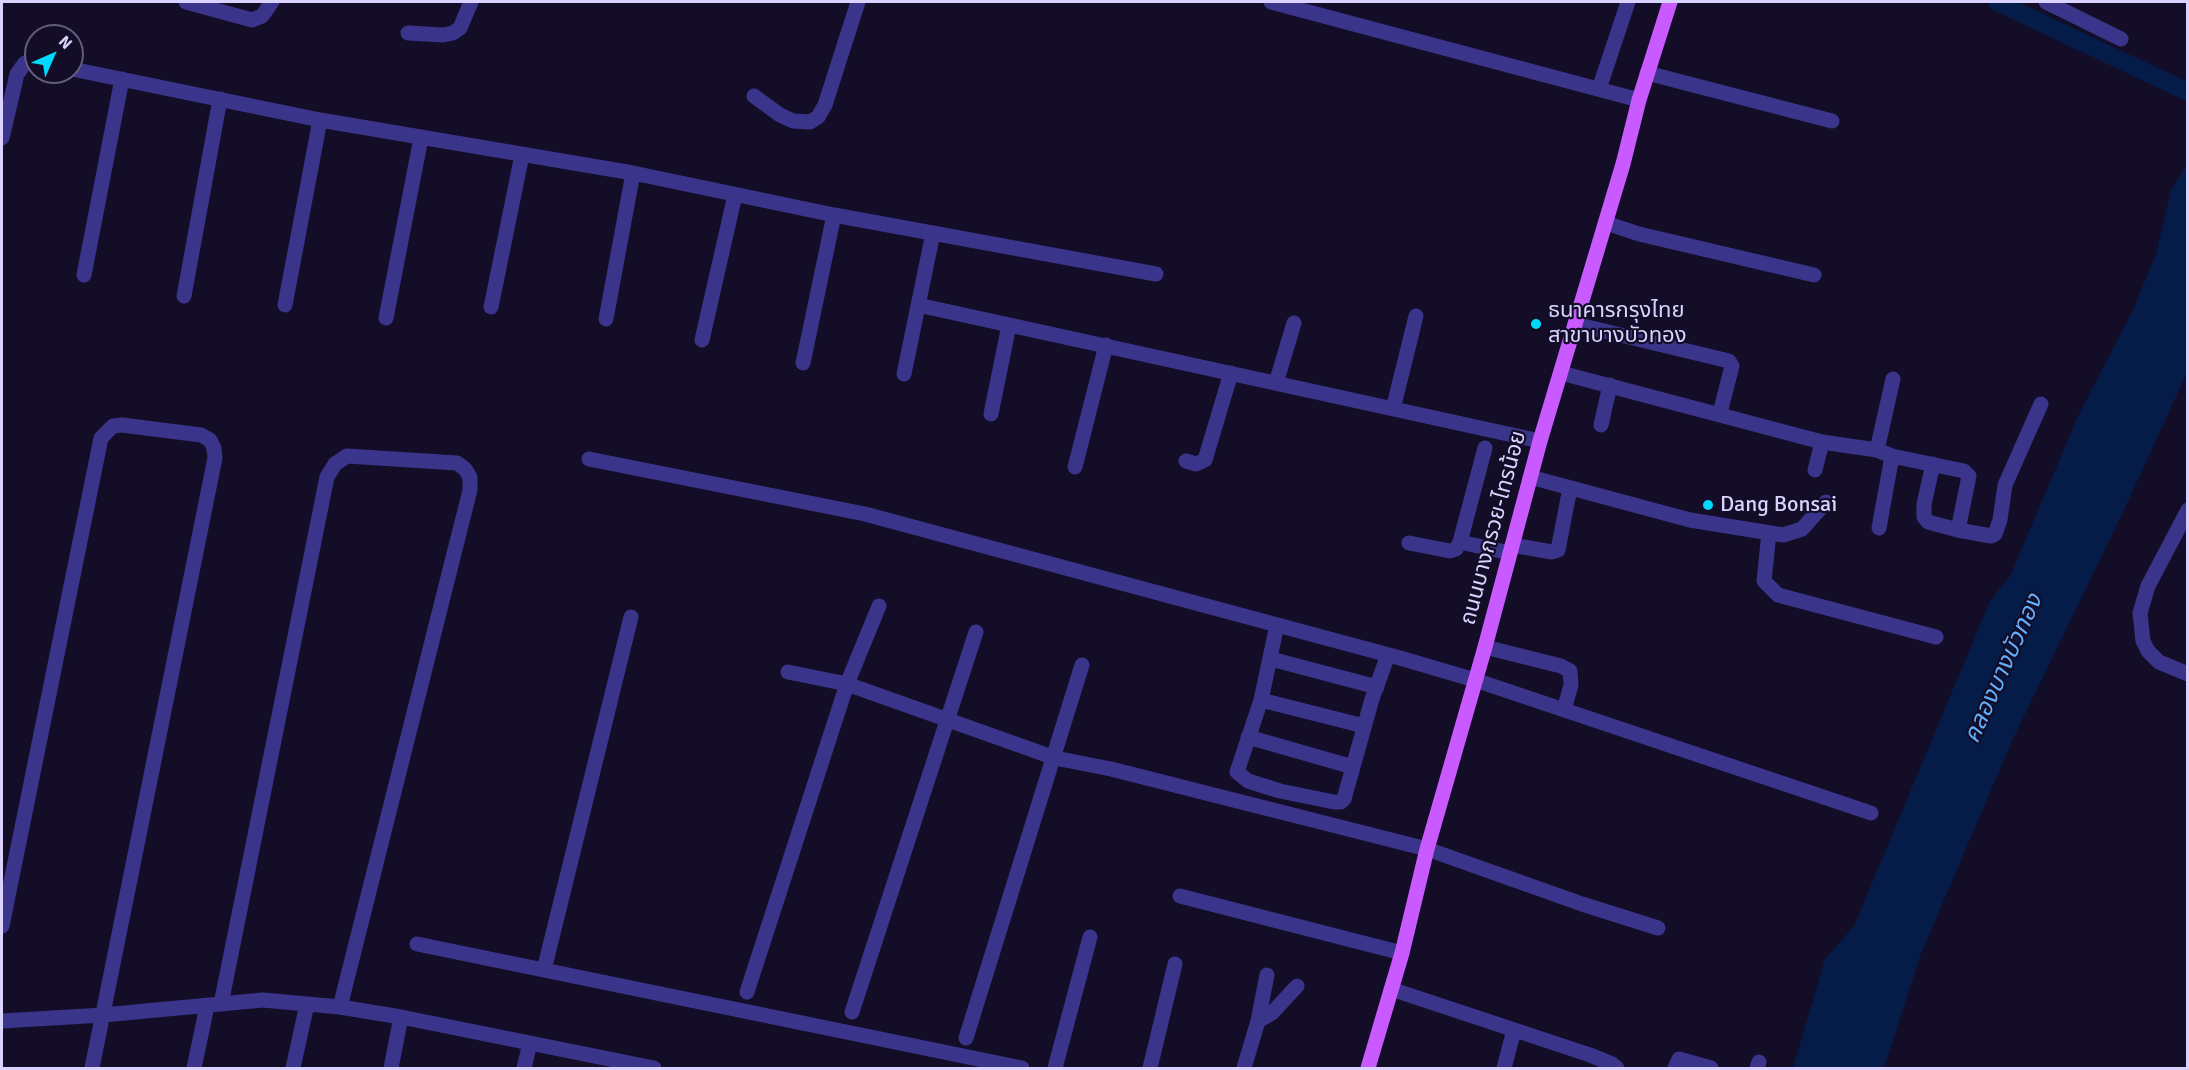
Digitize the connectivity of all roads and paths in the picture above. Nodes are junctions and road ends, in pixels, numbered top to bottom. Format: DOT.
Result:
graph roads {
  1 [pos="186,2"];
  2 [pos="272,2"];
  3 [pos="471,2"];
  4 [pos="858,2"];
  5 [pos="1271,2"];
  6 [pos="1628,2"];
  7 [pos="1670,2"];
  8 [pos="2046,2"];
  9 [pos="408,33"];
  10 [pos="2121,39"];
  11 [pos="24,64"];
  12 [pos="84,71"];
  13 [pos="1647,74"];
  14 [pos="122,79"];
  15 [pos="1599,89"];
  16 [pos="754,96"];
  17 [pos="220,99"];
  18 [pos="1639,100"];
  19 [pos="320,120"];
  20 [pos="1832,122"];
  21 [pos="2,138"];
  22 [pos="422,138"];
  23 [pos="522,155"];
  24 [pos="633,174"];
  25 [pos="735,195"];
  26 [pos="834,215"];
  27 [pos="1606,223"];
  28 [pos="933,233"];
  29 [pos="1156,274"];
  30 [pos="84,275"];
  31 [pos="1814,275"];
  32 [pos="184,296"];
  33 [pos="285,305"];
  34 [pos="918,305"];
  35 [pos="490,307"];
  36 [pos="1416,316"];
  37 [pos="386,318"];
  38 [pos="606,319"];
  39 [pos="1294,323"];
  40 [pos="1575,324"];
  41 [pos="1009,325"];
  42 [pos="702,340"];
  43 [pos="1106,345"];
  44 [pos="803,363"];
  45 [pos="1231,373"];
  46 [pos="1561,373"];
  47 [pos="904,374"];
  48 [pos="1893,379"];
  49 [pos="1276,383"];
  50 [pos="1610,385"];
  51 [pos="2040,404"];
  52 [pos="1393,409"];
  53 [pos="1720,413"];
  54 [pos="991,414"];
  55 [pos="1600,425"];
  56 [pos="1540,441"];
  57 [pos="1822,442"];
  58 [pos="1485,448"];
  59 [pos="1877,450"];
  60 [pos="1892,456"];
  61 [pos="589,459"];
  62 [pos="1186,461"];
  63 [pos="1933,464"];
  64 [pos="1075,467"];
  65 [pos="1815,470"];
  66 [pos="1530,477"];
  67 [pos="1570,488"];
  68 [pos="1826,502"];
  69 [pos="2187,510"];
  70 [pos="1879,528"];
  71 [pos="1958,530"];
  72 [pos="1769,533"];
  73 [pos="1460,542"];
  74 [pos="1409,543"];
  75 [pos="1511,549"];
  76 [pos="879,606"];
  77 [pos="632,616"];
  78 [pos="1277,626"];
  79 [pos="976,632"];
  80 [pos="1936,637"];
  81 [pos="1485,647"];
  82 [pos="1388,655"];
  83 [pos="1271,659"];
  84 [pos="1082,665"];
  85 [pos="788,672"];
  86 [pos="2187,674"];
  87 [pos="1475,680"];
  88 [pos="847,684"];
  89 [pos="1377,687"];
  90 [pos="1261,700"];
  91 [pos="1564,710"];
  92 [pos="947,718"];
  93 [pos="1364,726"];
  94 [pos="1248,737"];
  95 [pos="1055,758"];
  96 [pos="1353,767"];
  97 [pos="1871,813"];
  98 [pos="1427,849"];
  99 [pos="1180,896"];
  100 [pos="2,926"];
  101 [pos="1658,928"];
  102 [pos="1090,937"];
  103 [pos="417,944"];
  104 [pos="1402,953"];
  105 [pos="1175,964"];
  106 [pos="544,970"];
  107 [pos="1267,975"];
  108 [pos="1297,986"];
  109 [pos="1391,989"];
  110 [pos="747,992"];
  111 [pos="307,1004"];
  112 [pos="214,1005"];
  113 [pos="340,1007"];
  114 [pos="852,1012"];
  115 [pos="103,1015"];
  116 [pos="401,1017"];
  117 [pos="1258,1021"];
  118 [pos="2,1024"];
  119 [pos="1514,1030"];
  120 [pos="966,1038"];
  121 [pos="530,1043"];
  122 [pos="92,1068"];
  123 [pos="194,1068"];
  124 [pos="293,1068"];
  125 [pos="391,1068"];
  126 [pos="524,1068"];
  127 [pos="654,1068"];
  128 [pos="1022,1068"];
  129 [pos="1055,1068"];
  130 [pos="1150,1068"];
  131 [pos="1244,1068"];
  132 [pos="1368,1068"];
  133 [pos="1504,1068"];
  134 [pos="1617,1068"];
  135 [pos="1675,1068"];
  136 [pos="1711,1068"];
  1 -- 2 [label="street"];
  3 -- 9 [label="street"];
  4 -- 16 [label="street"];
  5 -- 15 [label="street"];
  6 -- 15 [label="street"];
  7 -- 13 [label="main road, ถนนบางกรวย-ไทรน้อย"];
  8 -- 10 [label="street"];
  11 -- 21 [label="street"];
  12 -- 14 [label="street"];
  13 -- 18 [label="main road, ถนนบางกรวย-ไทรน้อย"];
  13 -- 20 [label="street"];
  14 -- 17 [label="street"];
  14 -- 30 [label="street"];
  15 -- 18 [label="street"];
  17 -- 19 [label="street"];
  17 -- 32 [label="street"];
  18 -- 27 [label="main road, ถนนบางกรวย-ไทรน้อย"];
  19 -- 22 [label="street"];
  19 -- 33 [label="street"];
  22 -- 23 [label="street"];
  22 -- 37 [label="street"];
  23 -- 24 [label="street"];
  23 -- 35 [label="street"];
  24 -- 25 [label="street"];
  24 -- 38 [label="street"];
  25 -- 26 [label="street"];
  25 -- 42 [label="street"];
  26 -- 28 [label="street"];
  26 -- 44 [label="street"];
  27 -- 31 [label="street"];
  27 -- 40 [label="main road, ถนนบางกรวย-ไทรน้อย"];
  28 -- 29 [label="street"];
  28 -- 34 [label="street"];
  34 -- 41 [label="street"];
  34 -- 47 [label="street"];
  36 -- 52 [label="street"];
  39 -- 49 [label="street"];
  40 -- 46 [label="main road, ถนนบางกรวย-ไทรน้อย"];
  40 -- 53 [label="street"];
  41 -- 43 [label="street"];
  41 -- 54 [label="street"];
  43 -- 45 [label="street"];
  43 -- 64 [label="street"];
  45 -- 49 [label="street"];
  45 -- 62 [label="street"];
  46 -- 50 [label="street"];
  46 -- 56 [label="main road, ถนนบางกรวย-ไทรน้อย"];
  48 -- 59 [label="street"];
  49 -- 52 [label="street"];
  50 -- 53 [label="street"];
  50 -- 55 [label="street"];
  51 -- 71 [label="street"];
  52 -- 56 [label="street"];
  53 -- 57 [label="street"];
  56 -- 66 [label="main road, ถนนบางกรวย-ไทรน้อย"];
  57 -- 59 [label="street"];
  57 -- 65 [label="street"];
  58 -- 73 [label="street"];
  59 -- 60 [label="street"];
  60 -- 63 [label="street"];
  60 -- 70 [label="street"];
  61 -- 78 [label="street"];
  63 -- 71 [label="street"];
  63 -- 71 [label="street"];
  66 -- 67 [label="street"];
  66 -- 75 [label="main road, ถนนบางกรวย-ไทรน้อย"];
  67 -- 72 [label="street"];
  67 -- 75 [label="street"];
  68 -- 72 [label="street"];
  69 -- 86 [label="street"];
  72 -- 80 [label="street"];
  73 -- 74 [label="street"];
  73 -- 75 [label="street"];
  75 -- 81 [label="main road, ถนนบางกรวย-ไทรน้อย"];
  76 -- 88 [label="street"];
  77 -- 106 [label="street"];
  78 -- 82 [label="street"];
  78 -- 83 [label="street"];
  79 -- 92 [label="street"];
  81 -- 87 [label="main road, ถนนบางกรวย-ไทรน้อย"];
  81 -- 91 [label="street"];
  82 -- 87 [label="street"];
  82 -- 89 [label="street"];
  83 -- 89 [label="street"];
  83 -- 90 [label="street"];
  84 -- 95 [label="street"];
  85 -- 88 [label="street"];
  87 -- 91 [label="street"];
  87 -- 98 [label="main road, ถนนบางกรวย-ไทรน้อย"];
  88 -- 92 [label="street"];
  88 -- 110 [label="street"];
  89 -- 93 [label="street"];
  90 -- 93 [label="street"];
  90 -- 94 [label="street"];
  91 -- 97 [label="street"];
  92 -- 95 [label="street"];
  92 -- 114 [label="street"];
  93 -- 96 [label="street"];
  94 -- 96 [label="street"];
  94 -- 96 [label="street"];
  95 -- 98 [label="street"];
  95 -- 120 [label="street"];
  98 -- 101 [label="street"];
  98 -- 104 [label="main road, ถนนบางกรวย-ไทรน้อย"];
  99 -- 104 [label="street"];
  100 -- 115 [label="street"];
  102 -- 129 [label="street"];
  103 -- 106 [label="street"];
  104 -- 109 [label="main road, ถนนบางกรวย-ไทรน้อย"];
  105 -- 130 [label="street"];
  106 -- 128 [label="street"];
  107 -- 117 [label="street"];
  108 -- 117 [label="street"];
  109 -- 119 [label="street"];
  109 -- 132 [label="main road, ถนนบางกรวย-ไทรน้อย"];
  111 -- 112 [label="street"];
  111 -- 113 [label="street"];
  111 -- 124 [label="street"];
  112 -- 113 [label="street"];
  112 -- 115 [label="street"];
  112 -- 123 [label="street"];
  113 -- 116 [label="street"];
  115 -- 118 [label="street"];
  115 -- 122 [label="street"];
  116 -- 121 [label="street"];
  116 -- 125 [label="street"];
  117 -- 131 [label="street"];
  119 -- 133 [label="street"];
  119 -- 134 [label="street"];
  121 -- 126 [label="street"];
  121 -- 127 [label="street"];
  135 -- 136 [label="street"];
}
